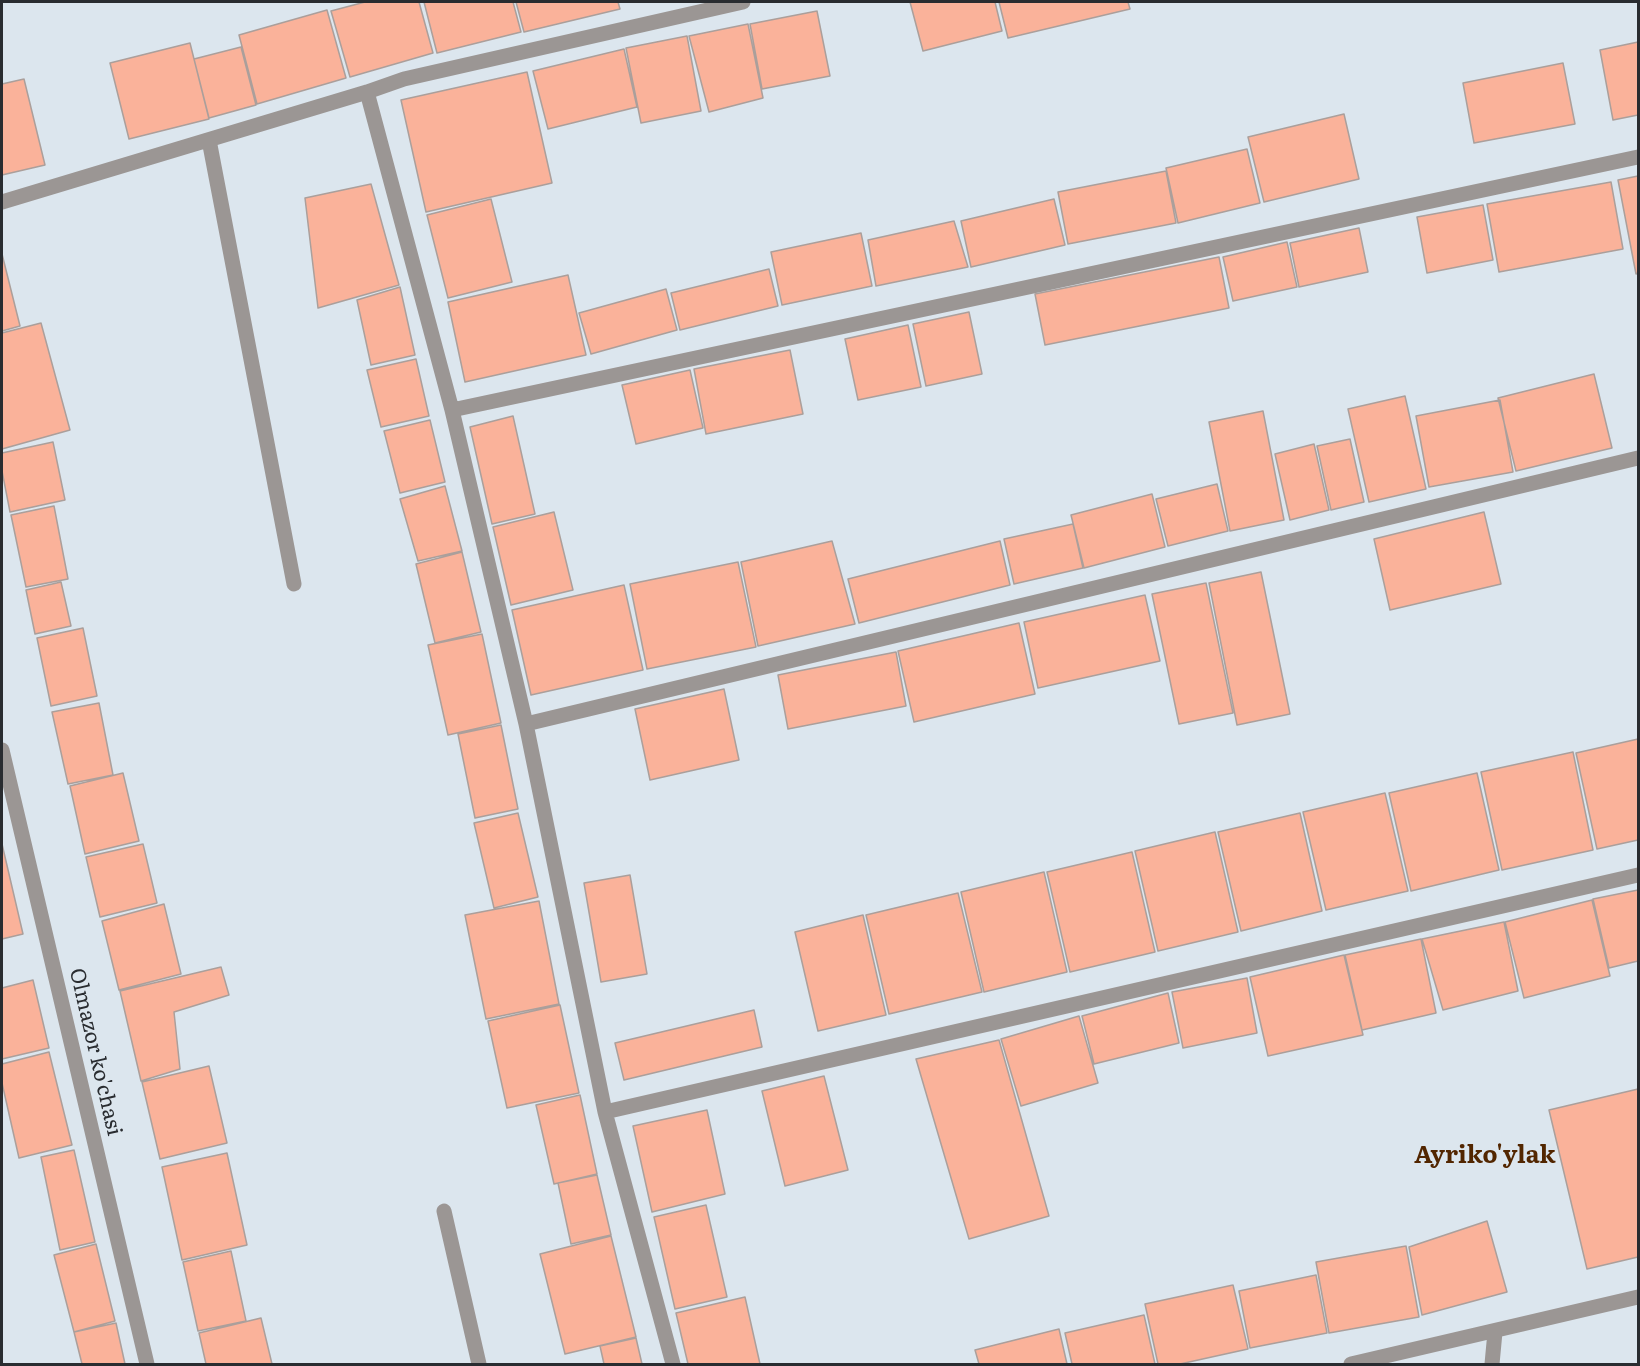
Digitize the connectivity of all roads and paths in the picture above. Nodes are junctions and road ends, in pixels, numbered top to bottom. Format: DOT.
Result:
graph roads {
  1 [pos="743,2"];
  2 [pos="367,92"];
  3 [pos="209,140"];
  4 [pos="1638,157"];
  5 [pos="2,202"];
  6 [pos="452,410"];
  7 [pos="1638,458"];
  8 [pos="294,584"];
  9 [pos="526,724"];
  10 [pos="2,750"];
  11 [pos="1638,875"];
  12 [pos="605,1112"];
  13 [pos="444,1211"];
  14 [pos="1638,1297"];
  15 [pos="1495,1332"];
  16 [pos="147,1365"];
  17 [pos="479,1365"];
  18 [pos="673,1365"];
  19 [pos="1351,1365"];
  20 [pos="1492,1365"];
  1 -- 2 [label="street"];
  2 -- 3 [label="street"];
  2 -- 6 [label="street"];
  3 -- 5 [label="street"];
  3 -- 8 [label="street"];
  4 -- 6 [label="street"];
  6 -- 9 [label="street"];
  7 -- 9 [label="street"];
  9 -- 12 [label="street"];
  10 -- 16 [label="street, Olmazor ko'chasi"];
  11 -- 12 [label="street"];
  12 -- 18 [label="street"];
  13 -- 17 [label="street"];
  14 -- 15 [label="street"];
  15 -- 19 [label="street"];
  15 -- 20 [label="street"];
}
